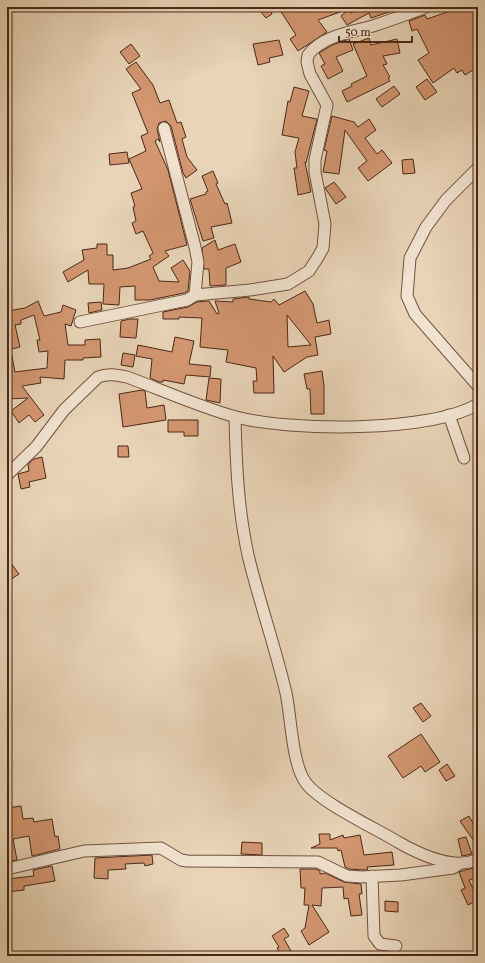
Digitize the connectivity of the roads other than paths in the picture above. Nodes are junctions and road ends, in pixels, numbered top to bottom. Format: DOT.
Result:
graph roads {
  1 [pos="426,7"];
  2 [pos="164,128"];
  3 [pos="478,168"];
  4 [pos="195,295"];
  5 [pos="80,322"];
  6 [pos="478,386"];
  7 [pos="478,404"];
  8 [pos="449,415"];
  9 [pos="235,417"];
  10 [pos="464,458"];
  11 [pos="7,475"];
  12 [pos="478,859"];
  13 [pos="460,864"];
  14 [pos="7,869"];
  15 [pos="372,876"];
  16 [pos="396,946"];
  1 -- 4 [label="street"];
  2 -- 4 [label="street"];
  3 -- 6 [label="street"];
  4 -- 5 [label="street"];
  7 -- 8 [label="street"];
  8 -- 9 [label="street"];
  8 -- 10 [label="street"];
  9 -- 11 [label="street"];
  9 -- 13 [label="street"];
  12 -- 13 [label="street"];
  13 -- 15 [label="street"];
  14 -- 15 [label="street"];
  15 -- 16 [label="street"];
}
